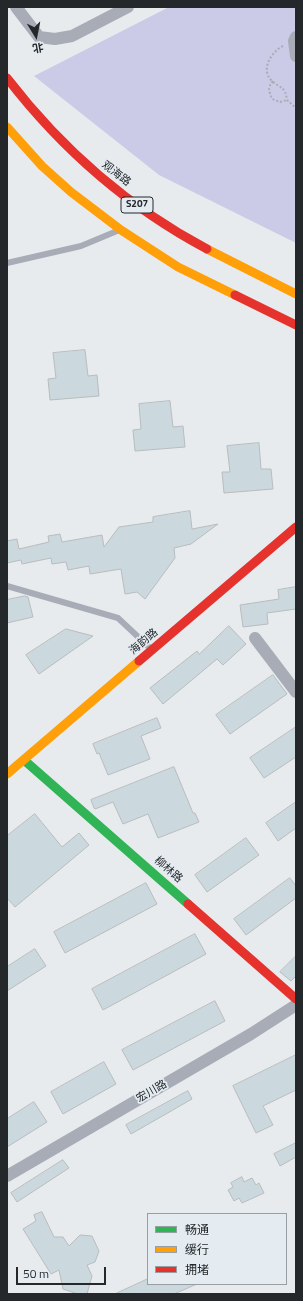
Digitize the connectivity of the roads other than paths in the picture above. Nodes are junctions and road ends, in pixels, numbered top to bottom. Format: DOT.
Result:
graph roads {
  1 [pos="16,7"];
  2 [pos="128,7"];
  3 [pos="295,39"];
  4 [pos="296,56"];
  5 [pos="7,78"];
  6 [pos="7,127"];
  7 [pos="121,230"];
  8 [pos="7,262"];
  9 [pos="296,294"];
  10 [pos="296,325"];
  11 [pos="296,527"];
  12 [pos="7,586"];
  13 [pos="255,638"];
  14 [pos="152,650"];
  15 [pos="296,692"];
  16 [pos="24,760"];
  17 [pos="7,774"];
  18 [pos="296,998"];
  19 [pos="296,1005"];
  20 [pos="7,1176"];
  1 -- 2 [label="street"];
  3 -- 4 [label="street"];
  5 -- 9 [label="street, 观海路 / S207"];
  6 -- 7 [label="street, S207"];
  7 -- 8 [label="lane"];
  7 -- 10 [label="street, S207"];
  11 -- 14 [label="street, 海韵路"];
  12 -- 14 [label="lane"];
  13 -- 15 [label="street"];
  14 -- 16 [label="street, 海韵路"];
  16 -- 17 [label="street, 海韵路"];
  16 -- 18 [label="street, 柳林路"];
  19 -- 20 [label="street, 宏川路"];
}
